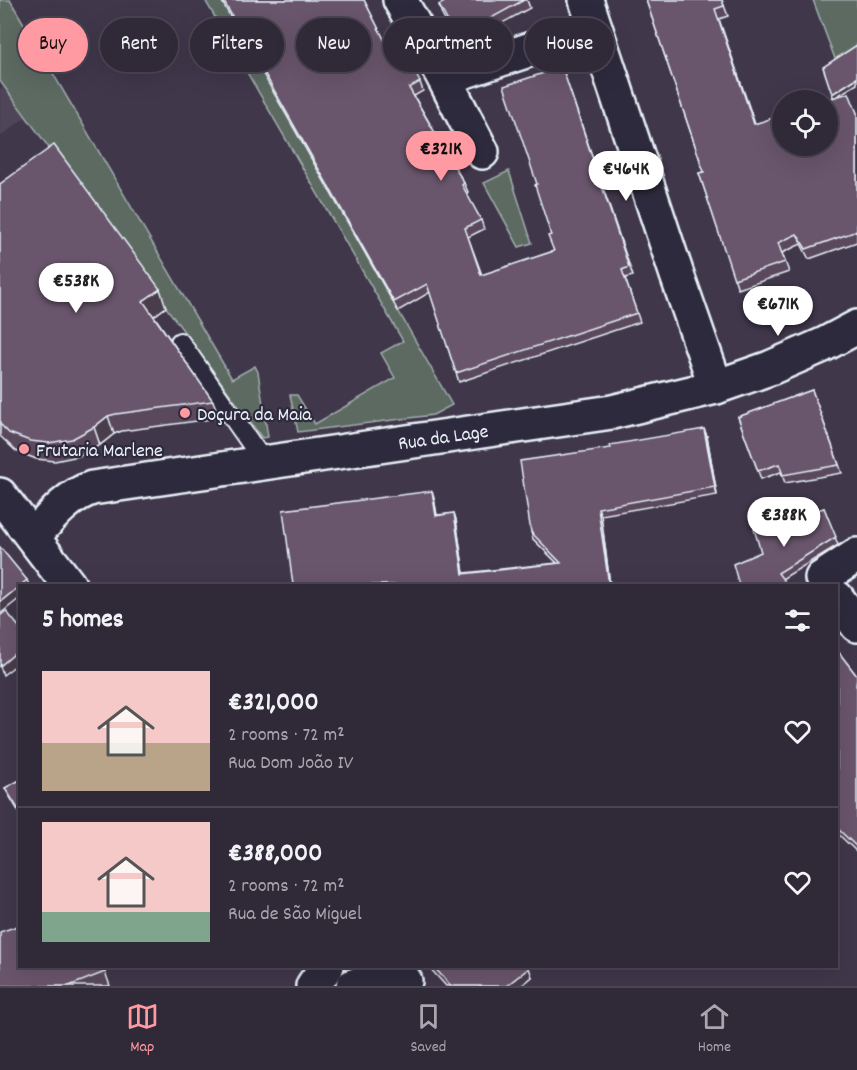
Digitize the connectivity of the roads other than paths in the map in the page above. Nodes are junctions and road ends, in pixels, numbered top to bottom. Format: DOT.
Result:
graph roads {
  1 [pos="400,0"];
  2 [pos="591,14"];
  3 [pos="444,78"];
  4 [pos="482,152"];
  5 [pos="857,327"];
  6 [pos="180,342"];
  7 [pos="716,387"];
  8 [pos="264,462"];
  9 [pos="0,495"];
  10 [pos="33,537"];
  11 [pos="857,555"];
  12 [pos="68,584"];
  13 [pos="826,584"];
  14 [pos="838,603"];
  15 [pos="857,625"];
  16 [pos="326,968"];
  17 [pos="402,978"];
  18 [pos="313,986"];
  19 [pos="353,986"];
  1 -- 3 [label="street"];
  2 -- 3 [label="street"];
  2 -- 7 [label="street"];
  3 -- 4 [label="street"];
  5 -- 7 [label="street, Rua da Lage"];
  6 -- 8 [label="lane"];
  7 -- 8 [label="street, Rua da Lage"];
  8 -- 10 [label="street, Rua da Lage"];
  9 -- 10 [label="street"];
  10 -- 12 [label="street"];
  11 -- 13 [label="street"];
  14 -- 15 [label="street"];
  16 -- 18 [label="street"];
  17 -- 19 [label="street"];
}
